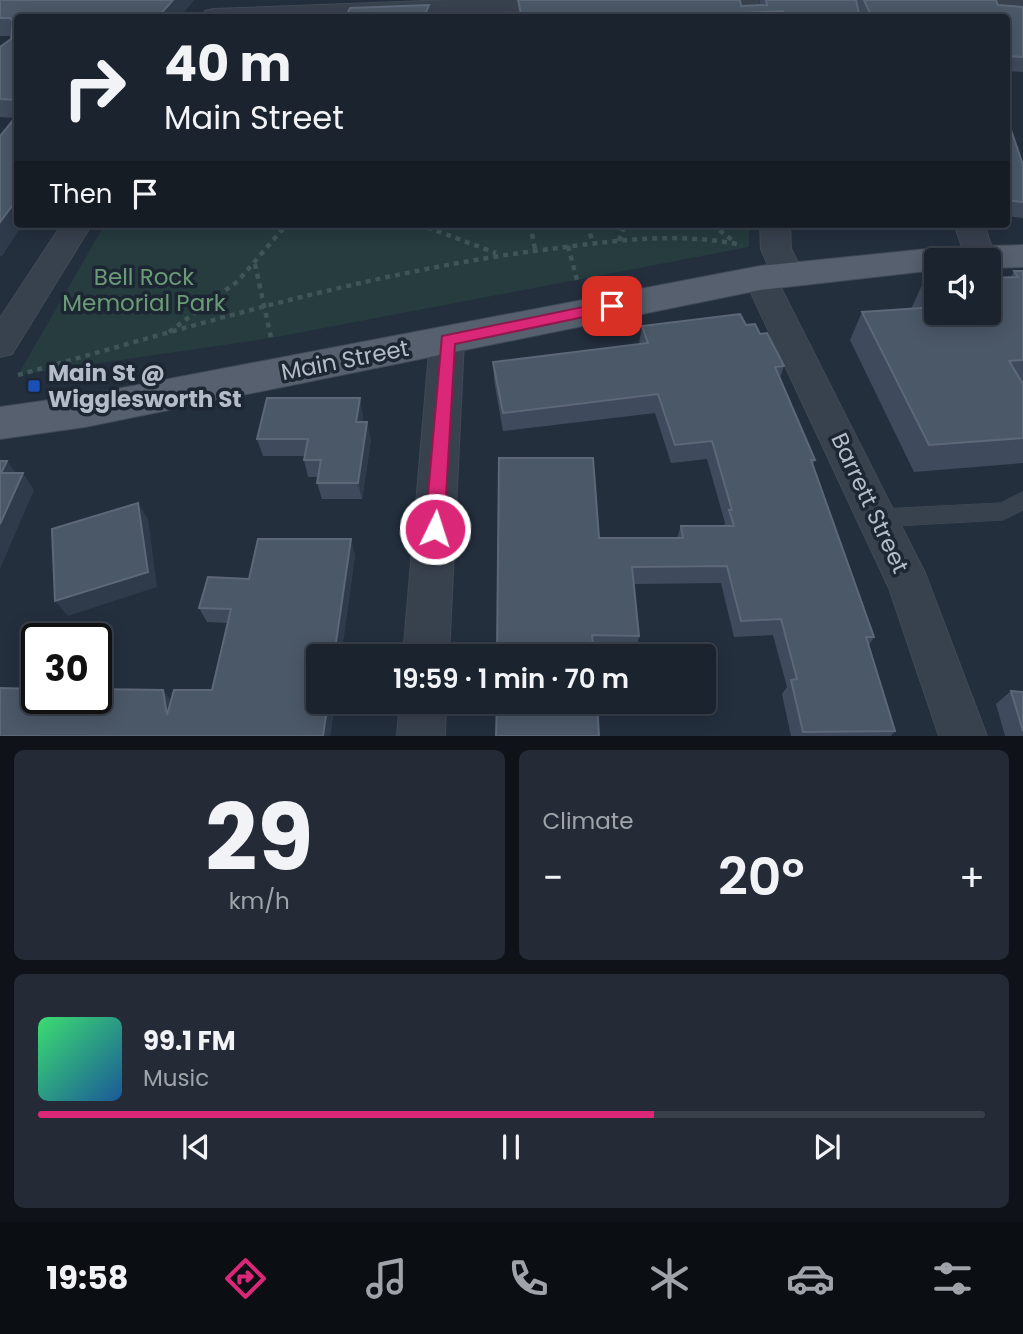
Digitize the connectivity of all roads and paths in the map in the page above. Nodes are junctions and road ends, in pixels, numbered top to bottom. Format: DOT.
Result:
graph roads {
  1 [pos="621,0"];
  2 [pos="931,0"];
  3 [pos="1023,2"];
  4 [pos="470,3"];
  5 [pos="217,11"];
  6 [pos="74,228"];
  7 [pos="284,228"];
  8 [pos="429,228"];
  9 [pos="531,228"];
  10 [pos="588,228"];
  11 [pos="625,228"];
  12 [pos="717,228"];
  13 [pos="775,228"];
  14 [pos="975,240"];
  15 [pos="619,241"];
  16 [pos="593,243"];
  17 [pos="735,243"];
  18 [pos="568,246"];
  19 [pos="536,248"];
  20 [pos="498,253"];
  21 [pos="1023,256"];
  22 [pos="255,264"];
  23 [pos="766,266"];
  24 [pos="577,280"];
  25 [pos="263,308"];
  26 [pos="166,334"];
  27 [pos="271,338"];
  28 [pos="447,340"];
  29 [pos="0,345"];
  30 [pos="18,375"];
  31 [pos="0,423"];
  32 [pos="1023,500"];
  33 [pos="879,518"];
  34 [pos="427,644"];
  35 [pos="422,714"];
  36 [pos="421,736"];
  37 [pos="962,736"];
  1 -- 4 [label="street"];
  2 -- 3 [label="street"];
  4 -- 5 [label="street"];
  6 -- 29 [label="street"];
  7 -- 22 [label="path"];
  8 -- 20 [label="path"];
  9 -- 19 [label="path"];
  10 -- 16 [label="path"];
  11 -- 15 [label="path"];
  12 -- 17 [label="path"];
  13 -- 23 [label="street, Barrett Street"];
  14 -- 21 [label="main road, Main Street"];
  14 -- 23 [label="main road, Main Street"];
  15 -- 16 [label="path"];
  15 -- 17 [label="path"];
  16 -- 18 [label="path"];
  17 -- 23 [label="path"];
  18 -- 19 [label="path"];
  18 -- 24 [label="path"];
  19 -- 20 [label="path"];
  20 -- 25 [label="path"];
  22 -- 25 [label="path"];
  22 -- 26 [label="path"];
  23 -- 28 [label="main road, Main Street"];
  23 -- 33 [label="street, Barrett Street"];
  25 -- 26 [label="path"];
  25 -- 27 [label="path"];
  26 -- 30 [label="path"];
  28 -- 31 [label="main road, Main Street"];
  28 -- 34 [label="street"];
  32 -- 33 [label="lane"];
  33 -- 37 [label="street, Barrett Street"];
  35 -- 36 [label="street"];
}
